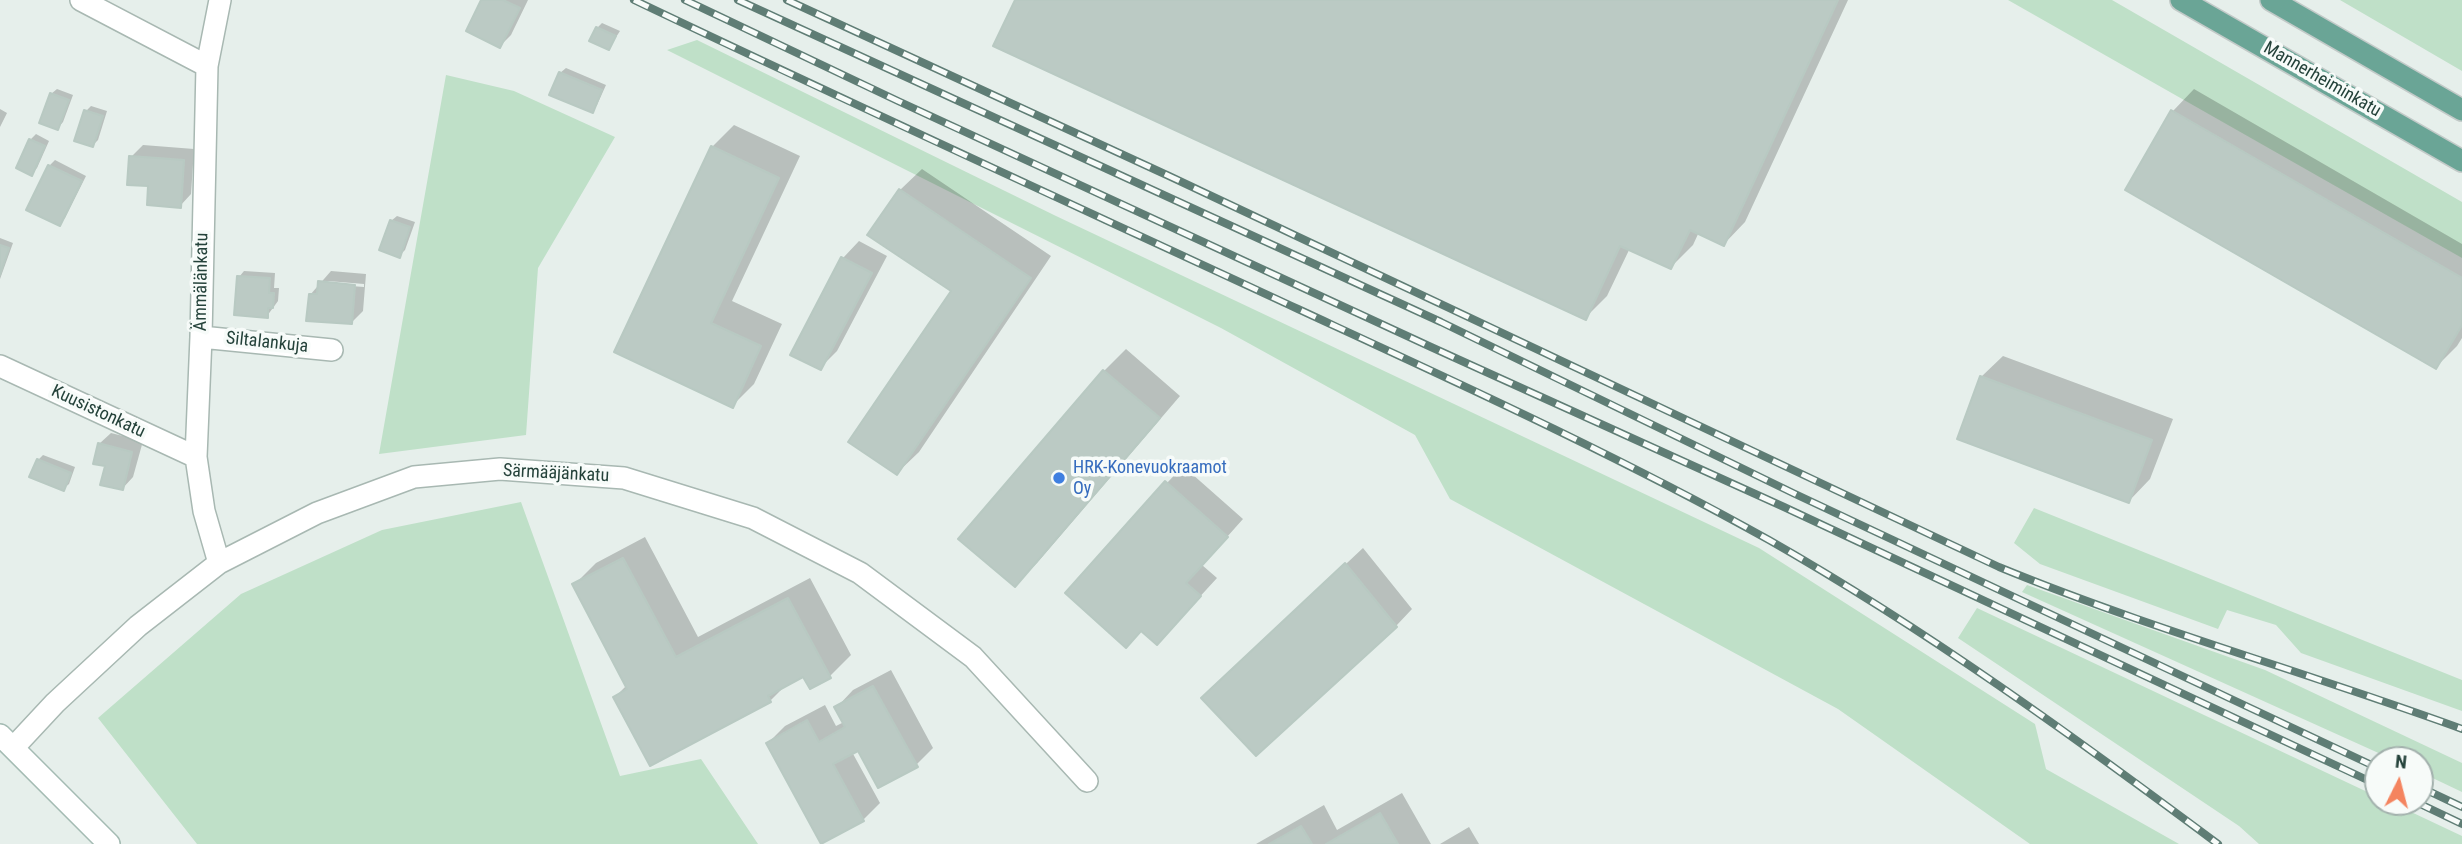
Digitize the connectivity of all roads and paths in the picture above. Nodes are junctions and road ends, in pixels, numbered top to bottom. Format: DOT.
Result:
graph roads {
  1 [pos="81,0"];
  2 [pos="220,0"];
  3 [pos="2181,0"];
  4 [pos="2272,0"];
  5 [pos="207,66"];
  6 [pos="2462,110"];
  7 [pos="2462,162"];
  8 [pos="201,337"];
  9 [pos="332,350"];
  10 [pos="0,366"];
  11 [pos="196,457"];
  12 [pos="219,563"];
  13 [pos="7,741"];
  14 [pos="1087,781"];
  15 [pos="109,844"];
  1 -- 5 [label="street"];
  2 -- 5 [label="street, Ämmälänkatu"];
  3 -- 7 [label="main road, Mannerheiminkatu"];
  4 -- 6 [label="main road"];
  5 -- 8 [label="street, Ämmälänkatu"];
  8 -- 9 [label="street, Siltalankuja"];
  8 -- 11 [label="street, Ämmälänkatu"];
  10 -- 11 [label="street, Kuusistonkatu"];
  11 -- 12 [label="street, Ämmälänkatu"];
  12 -- 13 [label="street, Särmääjänkatu"];
  12 -- 14 [label="street, Särmääjänkatu"];
  13 -- 15 [label="street"];
}
